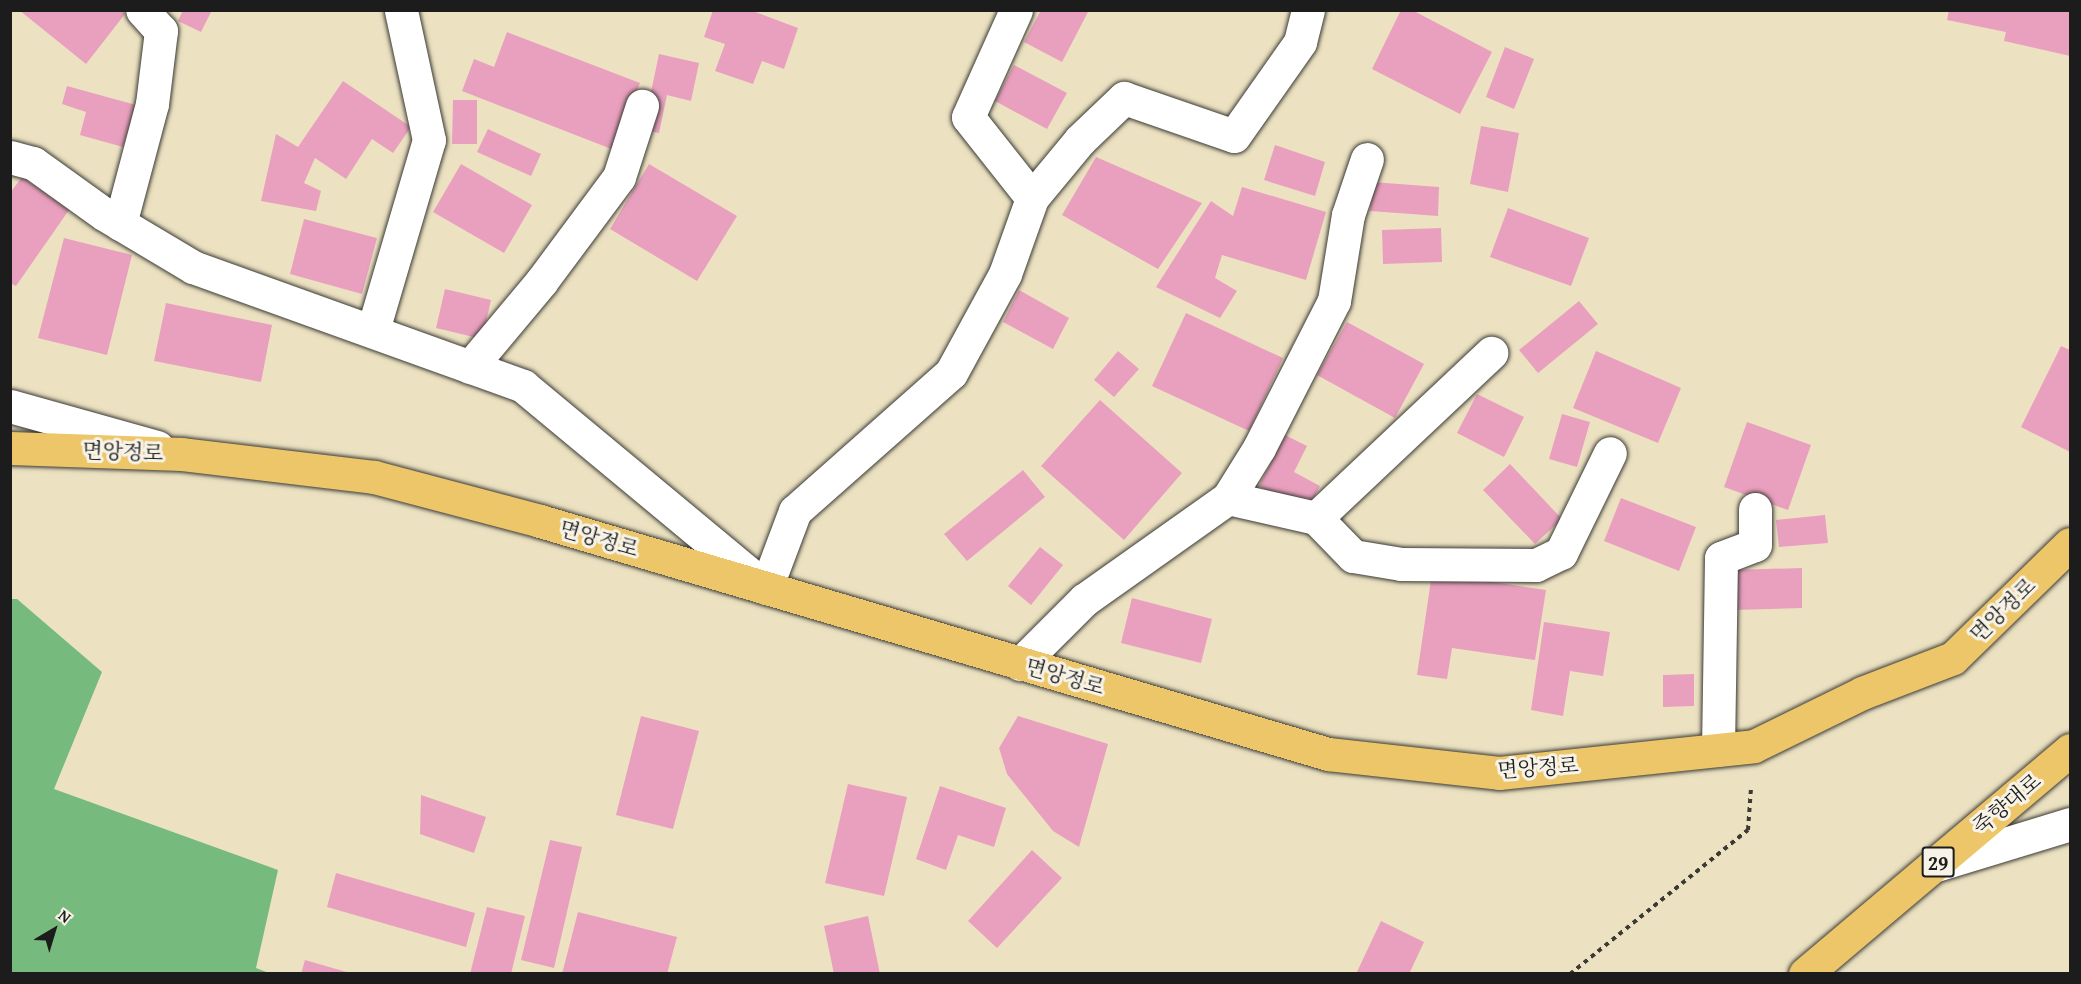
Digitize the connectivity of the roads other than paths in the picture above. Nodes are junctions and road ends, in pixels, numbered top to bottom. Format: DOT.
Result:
graph roads {
  1 [pos="142,10"];
  2 [pos="401,10"];
  3 [pos="1016,10"];
  4 [pos="1308,10"];
  5 [pos="642,106"];
  6 [pos="10,157"];
  7 [pos="1367,159"];
  8 [pos="1032,198"];
  9 [pos="120,224"];
  10 [pos="373,330"];
  11 [pos="1491,353"];
  12 [pos="470,367"];
  13 [pos="10,406"];
  14 [pos="10,448"];
  15 [pos="1610,453"];
  16 [pos="182,454"];
  17 [pos="1228,498"];
  18 [pos="1755,509"];
  19 [pos="1316,518"];
  20 [pos="2070,544"];
  21 [pos="766,588"];
  22 [pos="1020,663"];
  23 [pos="1718,750"];
  24 [pos="2070,750"];
  25 [pos="2070,824"];
  26 [pos="1933,866"];
  27 [pos="1805,974"];
  1 -- 9 [label="street"];
  2 -- 10 [label="street"];
  3 -- 8 [label="street"];
  4 -- 8 [label="street"];
  5 -- 12 [label="street"];
  6 -- 9 [label="street"];
  7 -- 17 [label="street"];
  8 -- 21 [label="street"];
  9 -- 10 [label="street"];
  10 -- 12 [label="street"];
  11 -- 19 [label="street"];
  12 -- 21 [label="street"];
  13 -- 16 [label="street"];
  14 -- 16 [label="main road, 면앙정로"];
  15 -- 19 [label="street"];
  16 -- 21 [label="main road, 면앙정로"];
  17 -- 19 [label="street"];
  17 -- 22 [label="street"];
  18 -- 23 [label="street"];
  20 -- 23 [label="main road, 면앙정로"];
  21 -- 22 [label="main road, 면앙정로"];
  22 -- 23 [label="main road, 면앙정로"];
  24 -- 26 [label="main road, 죽향대로 / 29"];
  25 -- 26 [label="street"];
  26 -- 27 [label="main road, 죽향대로 / 29"];
}
